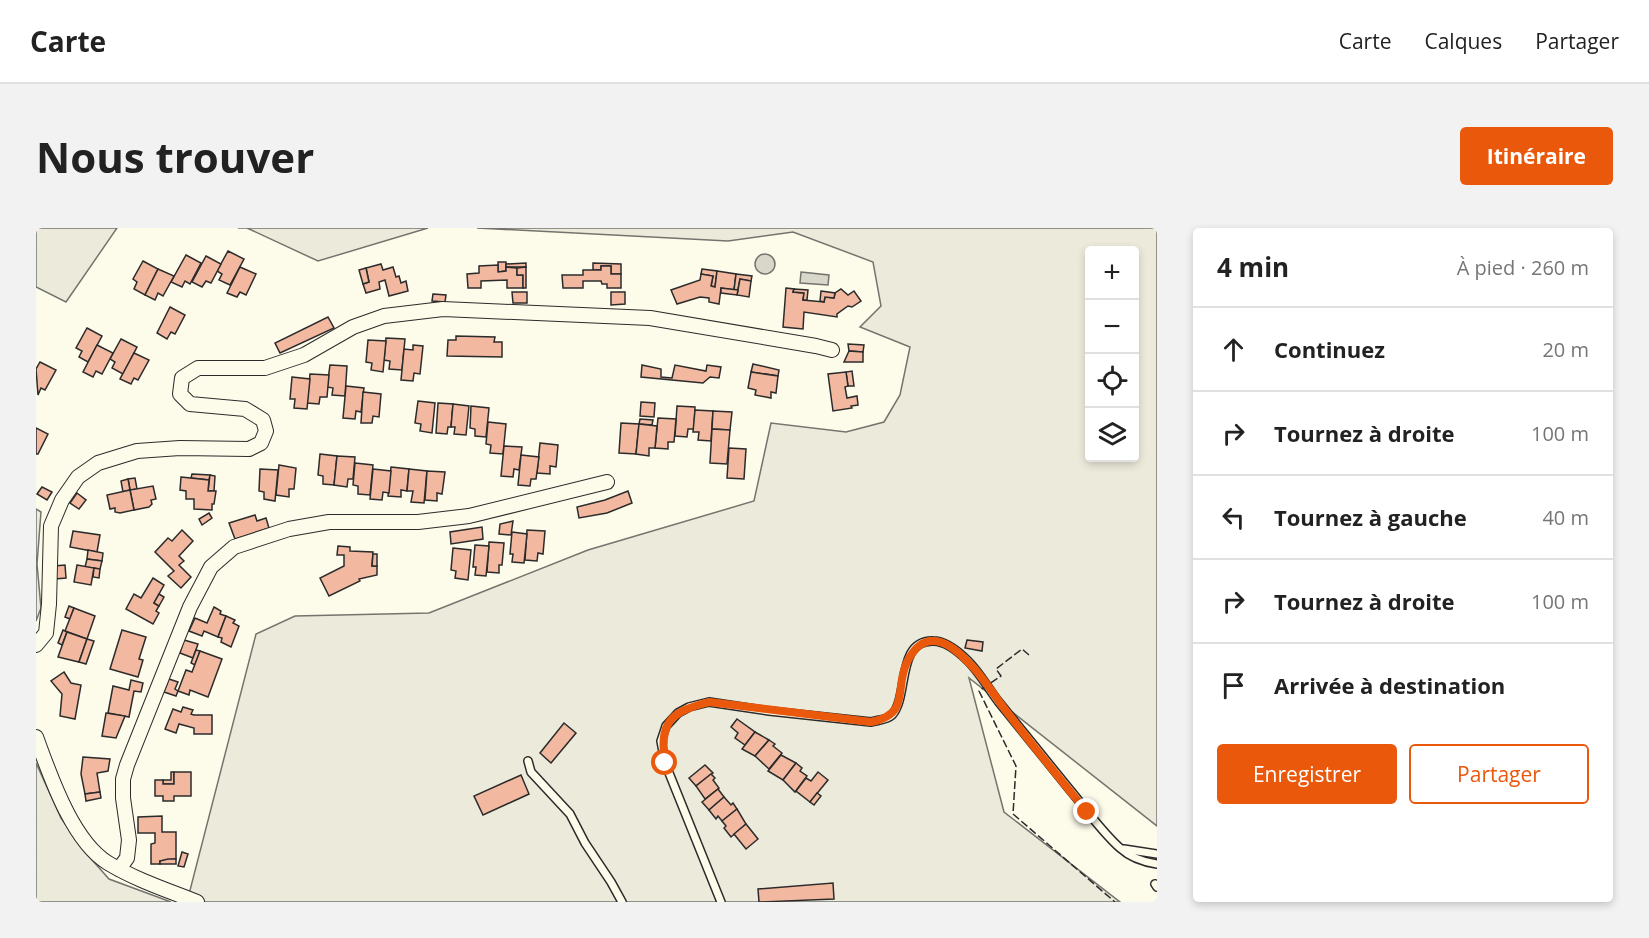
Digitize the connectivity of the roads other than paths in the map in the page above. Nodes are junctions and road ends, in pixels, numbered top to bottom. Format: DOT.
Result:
graph roads {
  1 [pos="832,351"];
  2 [pos="607,482"];
  3 [pos="36,645"];
  4 [pos="36,737"];
  5 [pos="528,761"];
  6 [pos="1121,849"];
  7 [pos="1157,854"];
  8 [pos="1157,864"];
  9 [pos="119,869"];
  10 [pos="197,902"];
  11 [pos="622,902"];
  12 [pos="721,902"];
  1 -- 3 [label="street"];
  2 -- 9 [label="street"];
  4 -- 9 [label="street"];
  5 -- 11 [label="lane"];
  6 -- 7 [label="lane"];
  6 -- 8 [label="lane"];
  6 -- 12 [label="lane"];
  9 -- 10 [label="street"];
}
